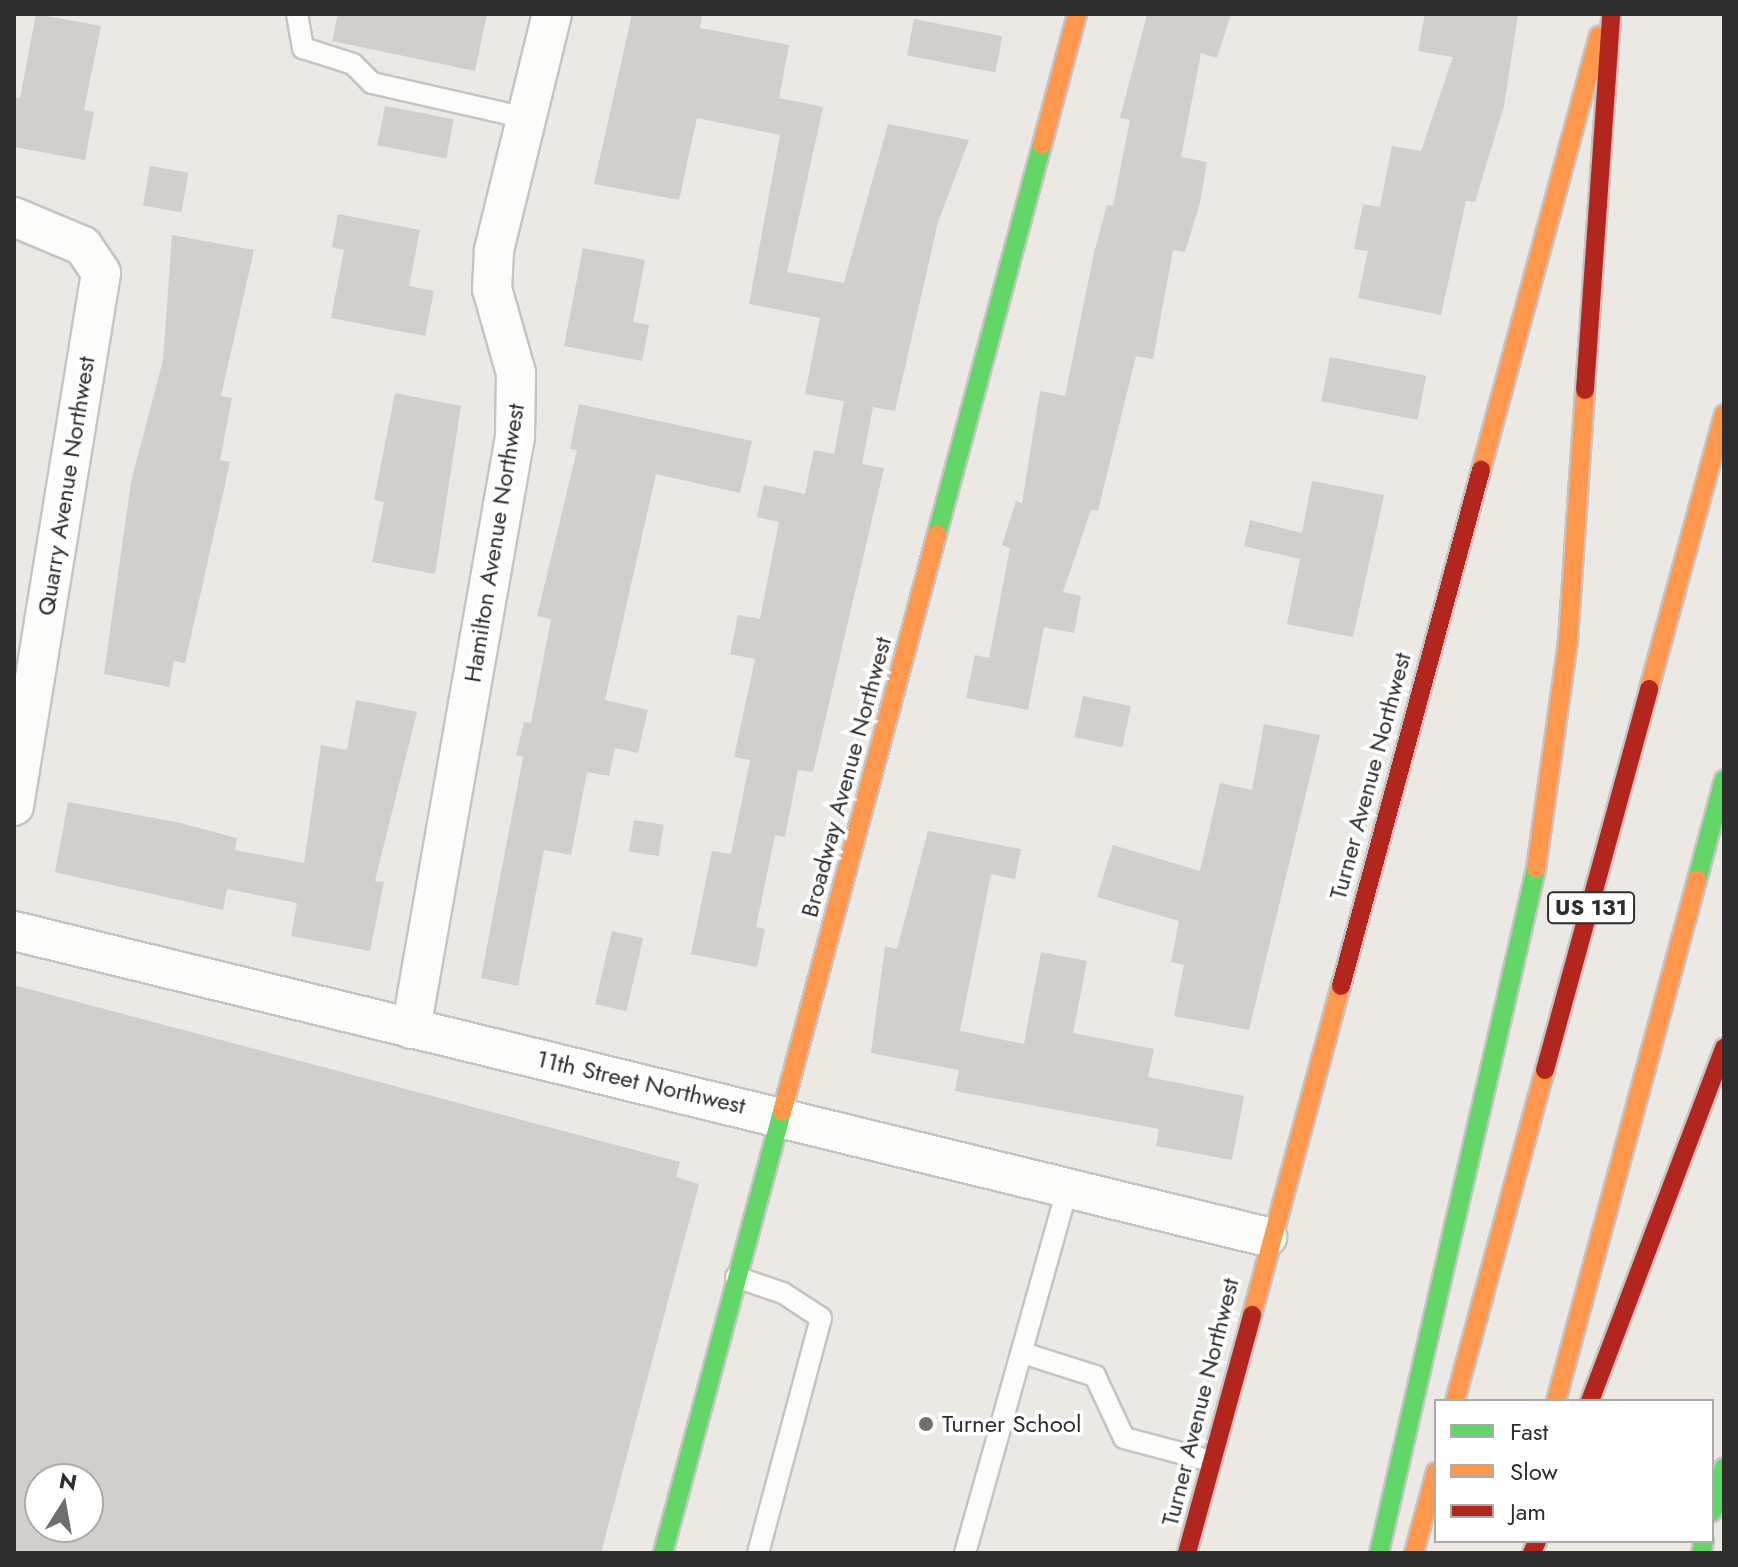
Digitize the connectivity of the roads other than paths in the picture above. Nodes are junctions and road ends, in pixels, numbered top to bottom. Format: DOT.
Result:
graph roads {
  1 [pos="297,14"];
  2 [pos="552,14"];
  3 [pos="1077,14"];
  4 [pos="1608,14"];
  5 [pos="526,118"];
  6 [pos="14,217"];
  7 [pos="1724,414"];
  8 [pos="1724,780"];
  9 [pos="14,806"];
  10 [pos="14,931"];
  11 [pos="411,1029"];
  12 [pos="1724,1048"];
  13 [pos="780,1114"];
  14 [pos="1068,1187"];
  15 [pos="1267,1237"];
  16 [pos="736,1277"];
  17 [pos="1023,1353"];
  18 [pos="1456,1399"];
  19 [pos="1557,1399"];
  20 [pos="1591,1399"];
  21 [pos="1211,1461"];
  22 [pos="1724,1468"];
  23 [pos="1434,1479"];
  24 [pos="1714,1505"];
  25 [pos="663,1553"];
  26 [pos="758,1553"];
  27 [pos="965,1553"];
  28 [pos="1187,1553"];
  29 [pos="1379,1553"];
  30 [pos="1414,1553"];
  1 -- 5 [label="lane"];
  2 -- 5 [label="street, Hamilton Avenue Northwest"];
  3 -- 13 [label="main road, Broadway Avenue Northwest"];
  4 -- 15 [label="main road, Turner Avenue Northwest"];
  4 -- 29 [label="main road"];
  5 -- 11 [label="street, Hamilton Avenue Northwest"];
  6 -- 9 [label="street, Quarry Avenue Northwest"];
  7 -- 18 [label="main road, US 131"];
  8 -- 19 [label="main road"];
  10 -- 11 [label="street, 11th Street Northwest"];
  11 -- 13 [label="street, 11th Street Northwest"];
  12 -- 20 [label="main road"];
  13 -- 14 [label="street, 11th Street Northwest"];
  13 -- 16 [label="main road, Broadway Avenue Northwest"];
  14 -- 15 [label="street, 11th Street Northwest"];
  14 -- 17 [label="lane"];
  15 -- 21 [label="main road, Turner Avenue Northwest"];
  16 -- 25 [label="main road, Broadway Avenue Northwest"];
  16 -- 26 [label="lane"];
  17 -- 21 [label="lane"];
  17 -- 27 [label="lane"];
  21 -- 28 [label="main road, Turner Avenue Northwest"];
  22 -- 24 [label="main road"];
  23 -- 30 [label="main road"];
}
